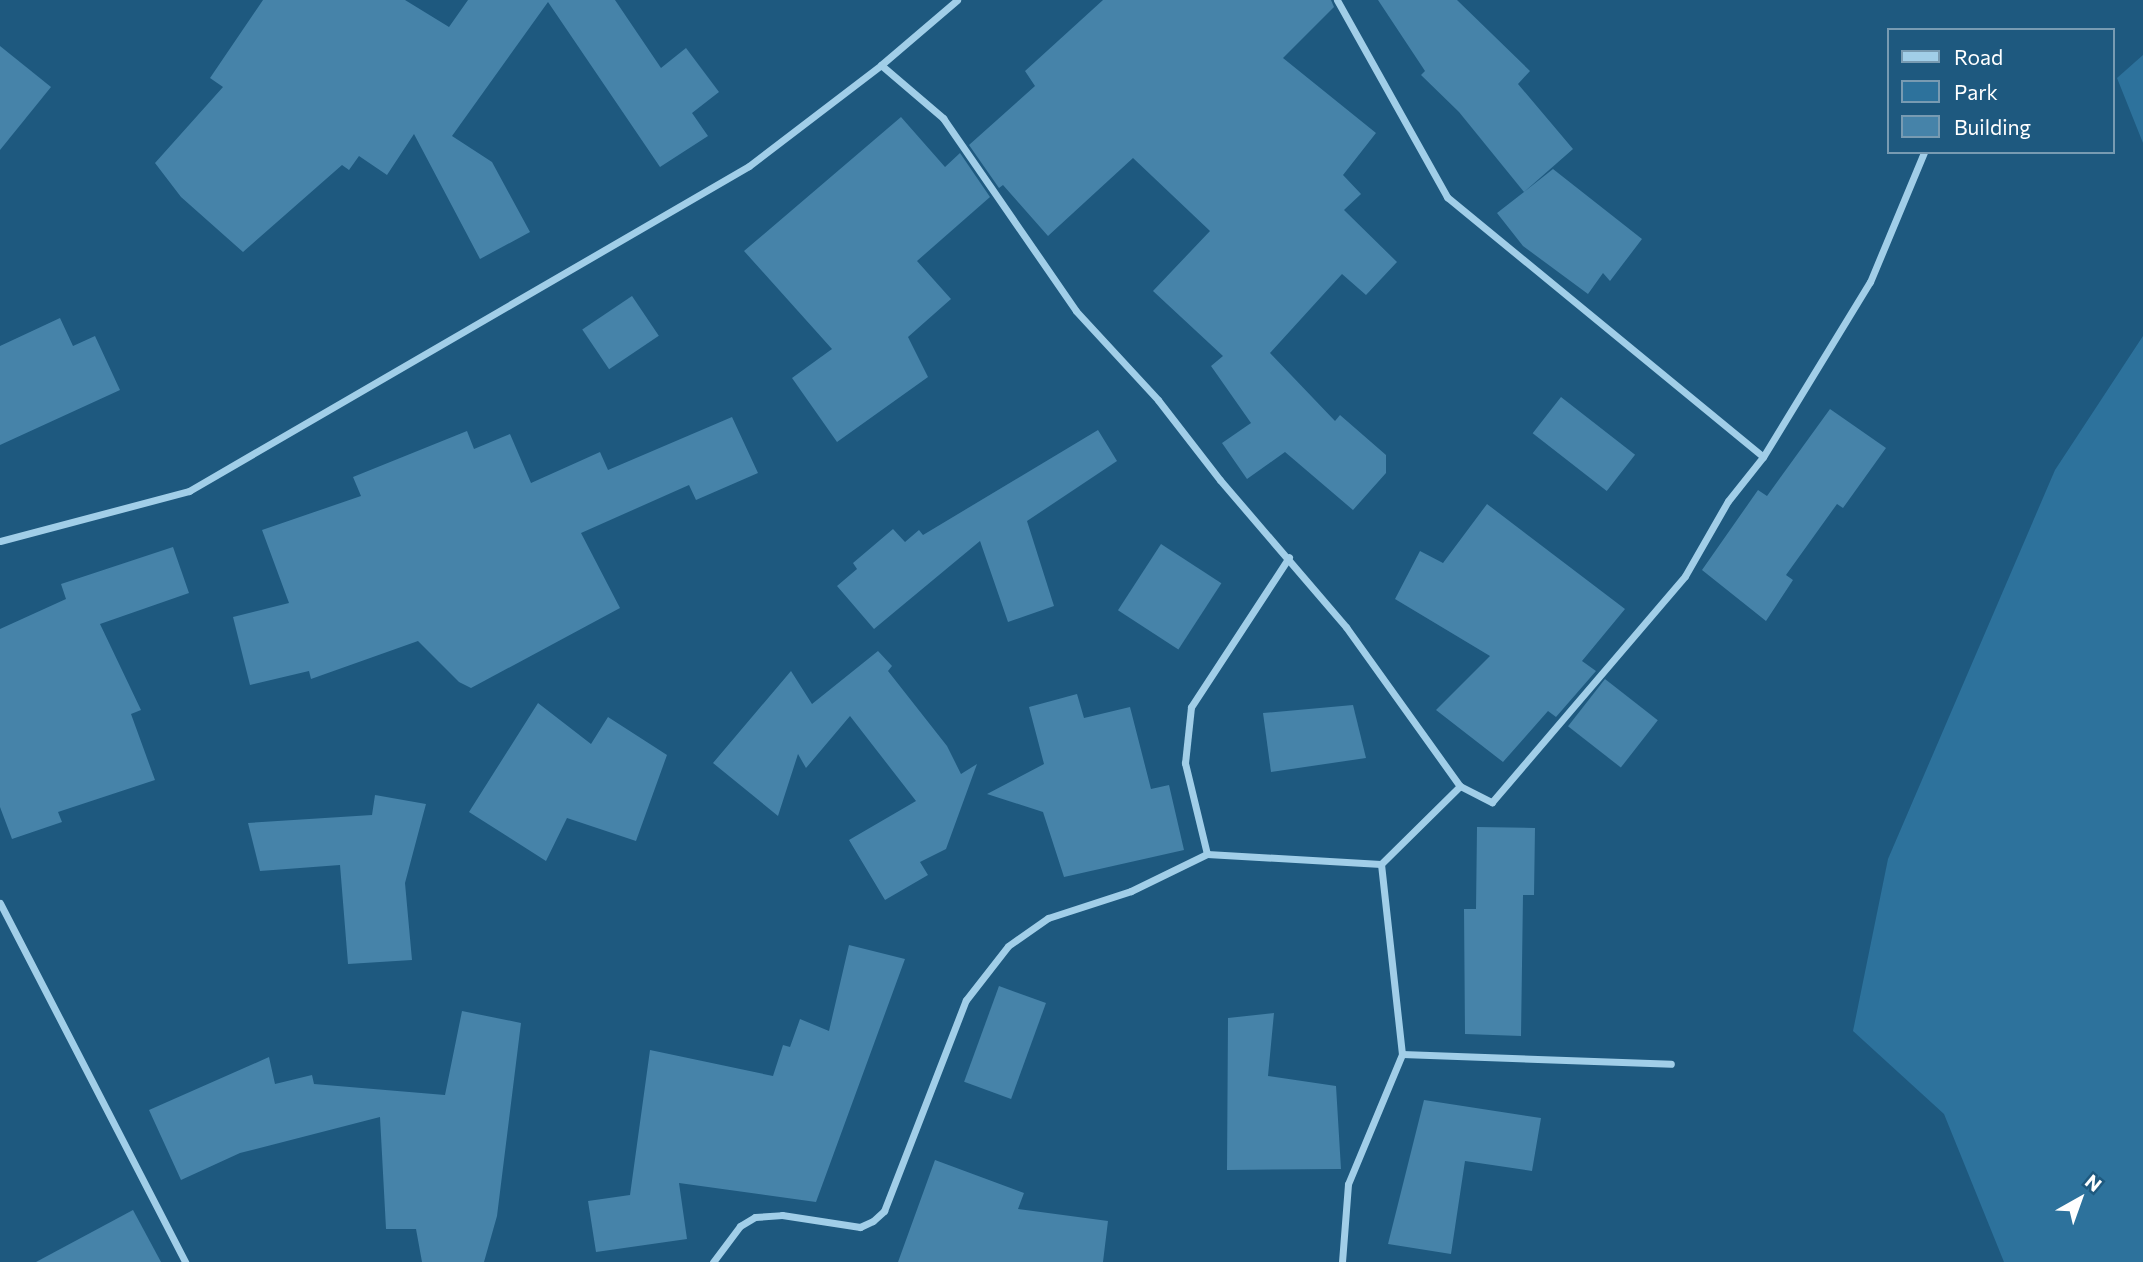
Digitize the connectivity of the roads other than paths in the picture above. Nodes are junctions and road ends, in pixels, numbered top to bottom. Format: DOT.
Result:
graph roads {
  1 [pos="957,0"];
  2 [pos="1337,0"];
  3 [pos="881,65"];
  4 [pos="1923,154"];
  5 [pos="1763,457"];
  6 [pos="0,541"];
  7 [pos="1289,557"];
  8 [pos="1460,786"];
  9 [pos="1207,854"];
  10 [pos="1381,864"];
  11 [pos="0,903"];
  12 [pos="1402,1054"];
  13 [pos="1671,1064"];
  14 [pos="185,1262"];
  15 [pos="713,1262"];
  16 [pos="1342,1262"];
  1 -- 3 [label="street"];
  2 -- 5 [label="street"];
  3 -- 6 [label="street"];
  3 -- 7 [label="street"];
  4 -- 5 [label="street"];
  5 -- 8 [label="street"];
  7 -- 8 [label="street"];
  7 -- 9 [label="street"];
  8 -- 10 [label="street"];
  9 -- 10 [label="street"];
  9 -- 15 [label="street"];
  10 -- 12 [label="street"];
  11 -- 14 [label="street"];
  12 -- 13 [label="street"];
  12 -- 16 [label="street"];
}
